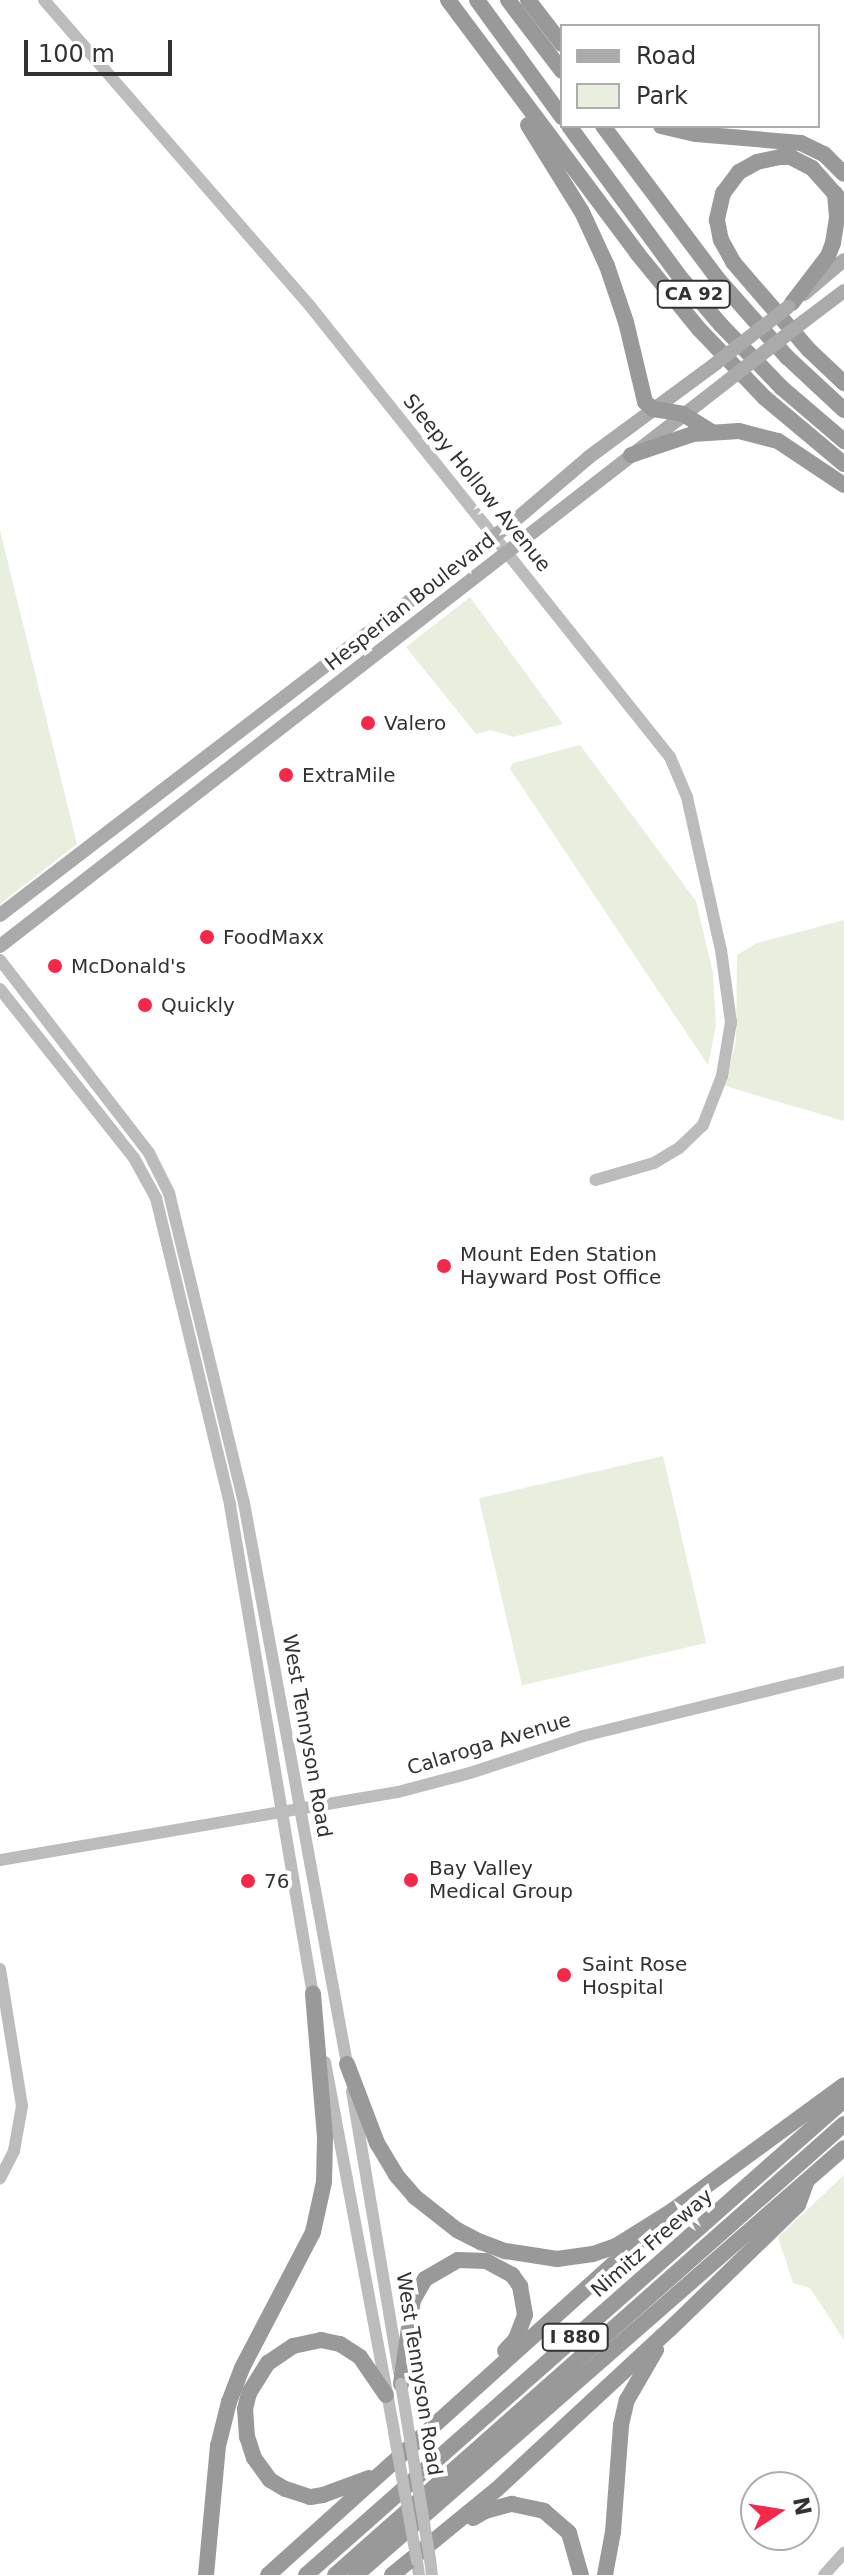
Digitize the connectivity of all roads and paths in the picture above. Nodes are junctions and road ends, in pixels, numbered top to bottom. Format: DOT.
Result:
graph roads {
  1 [pos="44,0"];
  2 [pos="448,0"];
  3 [pos="477,0"];
  4 [pos="508,0"];
  5 [pos="528,0"];
  6 [pos="560,41"];
  7 [pos="484,51"];
  8 [pos="560,68"];
  9 [pos="560,114"];
  10 [pos="570,128"];
  11 [pos="604,128"];
  12 [pos="670,128"];
  13 [pos="844,174"];
  14 [pos="839,198"];
  15 [pos="844,260"];
  16 [pos="844,291"];
  17 [pos="790,305"];
  18 [pos="844,383"];
  19 [pos="653,409"];
  20 [pos="844,410"];
  21 [pos="683,414"];
  22 [pos="712,432"];
  23 [pos="844,441"];
  24 [pos="631,455"];
  25 [pos="844,464"];
  26 [pos="844,485"];
  27 [pos="494,537"];
  28 [pos="508,552"];
  29 [pos="0,915"];
  30 [pos="0,946"];
  31 [pos="0,960"];
  32 [pos="0,989"];
  33 [pos="595,1180"];
  34 [pos="844,1672"];
  35 [pos="300,1807"];
  36 [pos="282,1810"];
  37 [pos="0,1860"];
  38 [pos="0,1969"];
  39 [pos="313,1994"];
  40 [pos="347,2064"];
  41 [pos="844,2085"];
  42 [pos="844,2100"];
  43 [pos="844,2124"];
  44 [pos="844,2148"];
  45 [pos="0,2179"];
  46 [pos="806,2181"];
  47 [pos="672,2211"];
  48 [pos="670,2329"];
  49 [pos="401,2384"];
  50 [pos="386,2395"];
  51 [pos="462,2401"];
  52 [pos="378,2475"];
  53 [pos="844,2553"];
  54 [pos="425,2555"];
  55 [pos="206,2575"];
  56 [pos="268,2575"];
  57 [pos="306,2575"];
  58 [pos="335,2575"];
  59 [pos="356,2575"];
  60 [pos="392,2575"];
  61 [pos="419,2575"];
  62 [pos="432,2575"];
  63 [pos="581,2575"];
  64 [pos="605,2575"];
  65 [pos="824,2575"];
  1 -- 27 [label="main road, Sleepy Hollow Avenue"];
  2 -- 7 [label="highway"];
  3 -- 9 [label="highway"];
  4 -- 8 [label="highway"];
  5 -- 6 [label="highway"];
  7 -- 19 [label="highway"];
  7 -- 25 [label="highway"];
  10 -- 23 [label="highway, CA 92"];
  11 -- 20 [label="highway, CA 92"];
  12 -- 13 [label="highway"];
  14 -- 17 [label="highway"];
  14 -- 18 [label="highway"];
  15 -- 17 [label="main road, Hesperian Boulevard"];
  16 -- 21 [label="main road, Hesperian Boulevard, bridge"];
  17 -- 19 [label="main road, Hesperian Boulevard, bridge"];
  19 -- 21 [label="highway"];
  19 -- 27 [label="main road, Hesperian Boulevard"];
  21 -- 22 [label="highway"];
  21 -- 24 [label="main road, Hesperian Boulevard"];
  22 -- 24 [label="highway"];
  22 -- 26 [label="highway"];
  24 -- 28 [label="main road, Hesperian Boulevard"];
  27 -- 28 [label="main road, Sleepy Hollow Avenue"];
  27 -- 29 [label="main road, Hesperian Boulevard"];
  28 -- 30 [label="main road, Hesperian Boulevard"];
  28 -- 33 [label="main road, Sleepy Hollow Avenue"];
  31 -- 35 [label="main road, West Tennyson Road"];
  32 -- 36 [label="main road, West Tennyson Road"];
  34 -- 35 [label="main road, Calaroga Avenue"];
  35 -- 36 [label="main road, Calaroga Avenue"];
  35 -- 40 [label="main road, West Tennyson Road"];
  36 -- 37 [label="main road, Calaroga Avenue"];
  36 -- 39 [label="main road, West Tennyson Road"];
  38 -- 45 [label="main road"];
  39 -- 50 [label="main road, West Tennyson Road"];
  39 -- 55 [label="highway"];
  40 -- 47 [label="highway"];
  40 -- 49 [label="main road, West Tennyson Road"];
  41 -- 47 [label="highway"];
  42 -- 57 [label="highway, Nimitz Freeway / I 880"];
  43 -- 58 [label="highway, I 880"];
  44 -- 46 [label="highway, I 880"];
  46 -- 48 [label="highway"];
  46 -- 59 [label="highway, I 880"];
  47 -- 51 [label="highway"];
  48 -- 54 [label="highway"];
  48 -- 64 [label="highway"];
  49 -- 51 [label="highway"];
  49 -- 54 [label="main road, West Tennyson Road, bridge"];
  50 -- 52 [label="highway"];
  50 -- 54 [label="main road, West Tennyson Road, bridge"];
  51 -- 52 [label="highway"];
  52 -- 56 [label="highway"];
  53 -- 65 [label="main road"];
  54 -- 60 [label="highway"];
  54 -- 61 [label="main road, West Tennyson Road"];
  54 -- 62 [label="main road, West Tennyson Road"];
  54 -- 63 [label="highway"];
}
